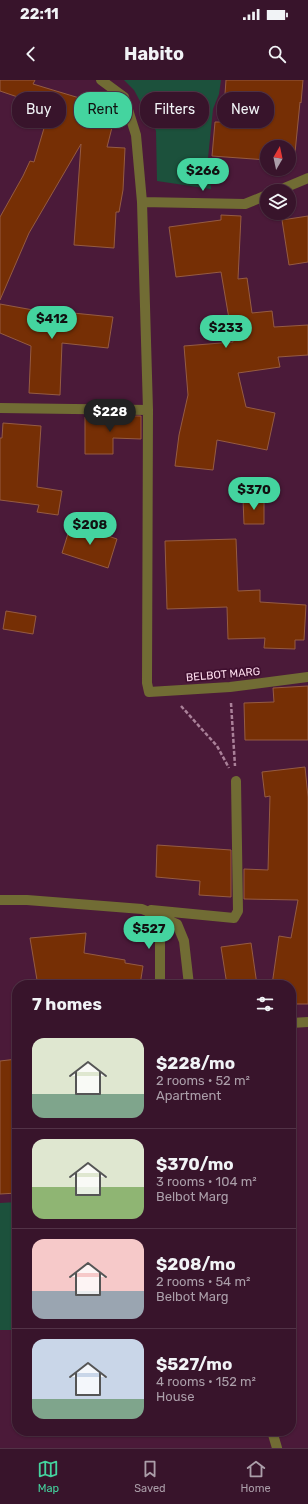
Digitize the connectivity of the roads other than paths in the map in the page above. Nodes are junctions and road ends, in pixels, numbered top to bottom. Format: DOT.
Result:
graph roads {
  1 [pos="100,80"];
  2 [pos="308,178"];
  3 [pos="294,184"];
  4 [pos="260,198"];
  5 [pos="142,202"];
  6 [pos="0,408"];
  7 [pos="148,410"];
  8 [pos="308,677"];
  9 [pos="236,781"];
  10 [pos="0,900"];
  11 [pos="142,909"];
  12 [pos="160,980"];
  13 [pos="188,980"];
  14 [pos="308,1022"];
  15 [pos="296,1023"];
  16 [pos="274,1436"];
  17 [pos="278,1448"];
  1 -- 5 [label="street"];
  2 -- 3 [label="street"];
  4 -- 5 [label="street"];
  5 -- 7 [label="street"];
  6 -- 7 [label="street"];
  7 -- 8 [label="street, BELBOT MARG"];
  9 -- 11 [label="street"];
  10 -- 11 [label="street"];
  11 -- 12 [label="street"];
  11 -- 13 [label="street"];
  14 -- 15 [label="street"];
  16 -- 17 [label="street"];
}
